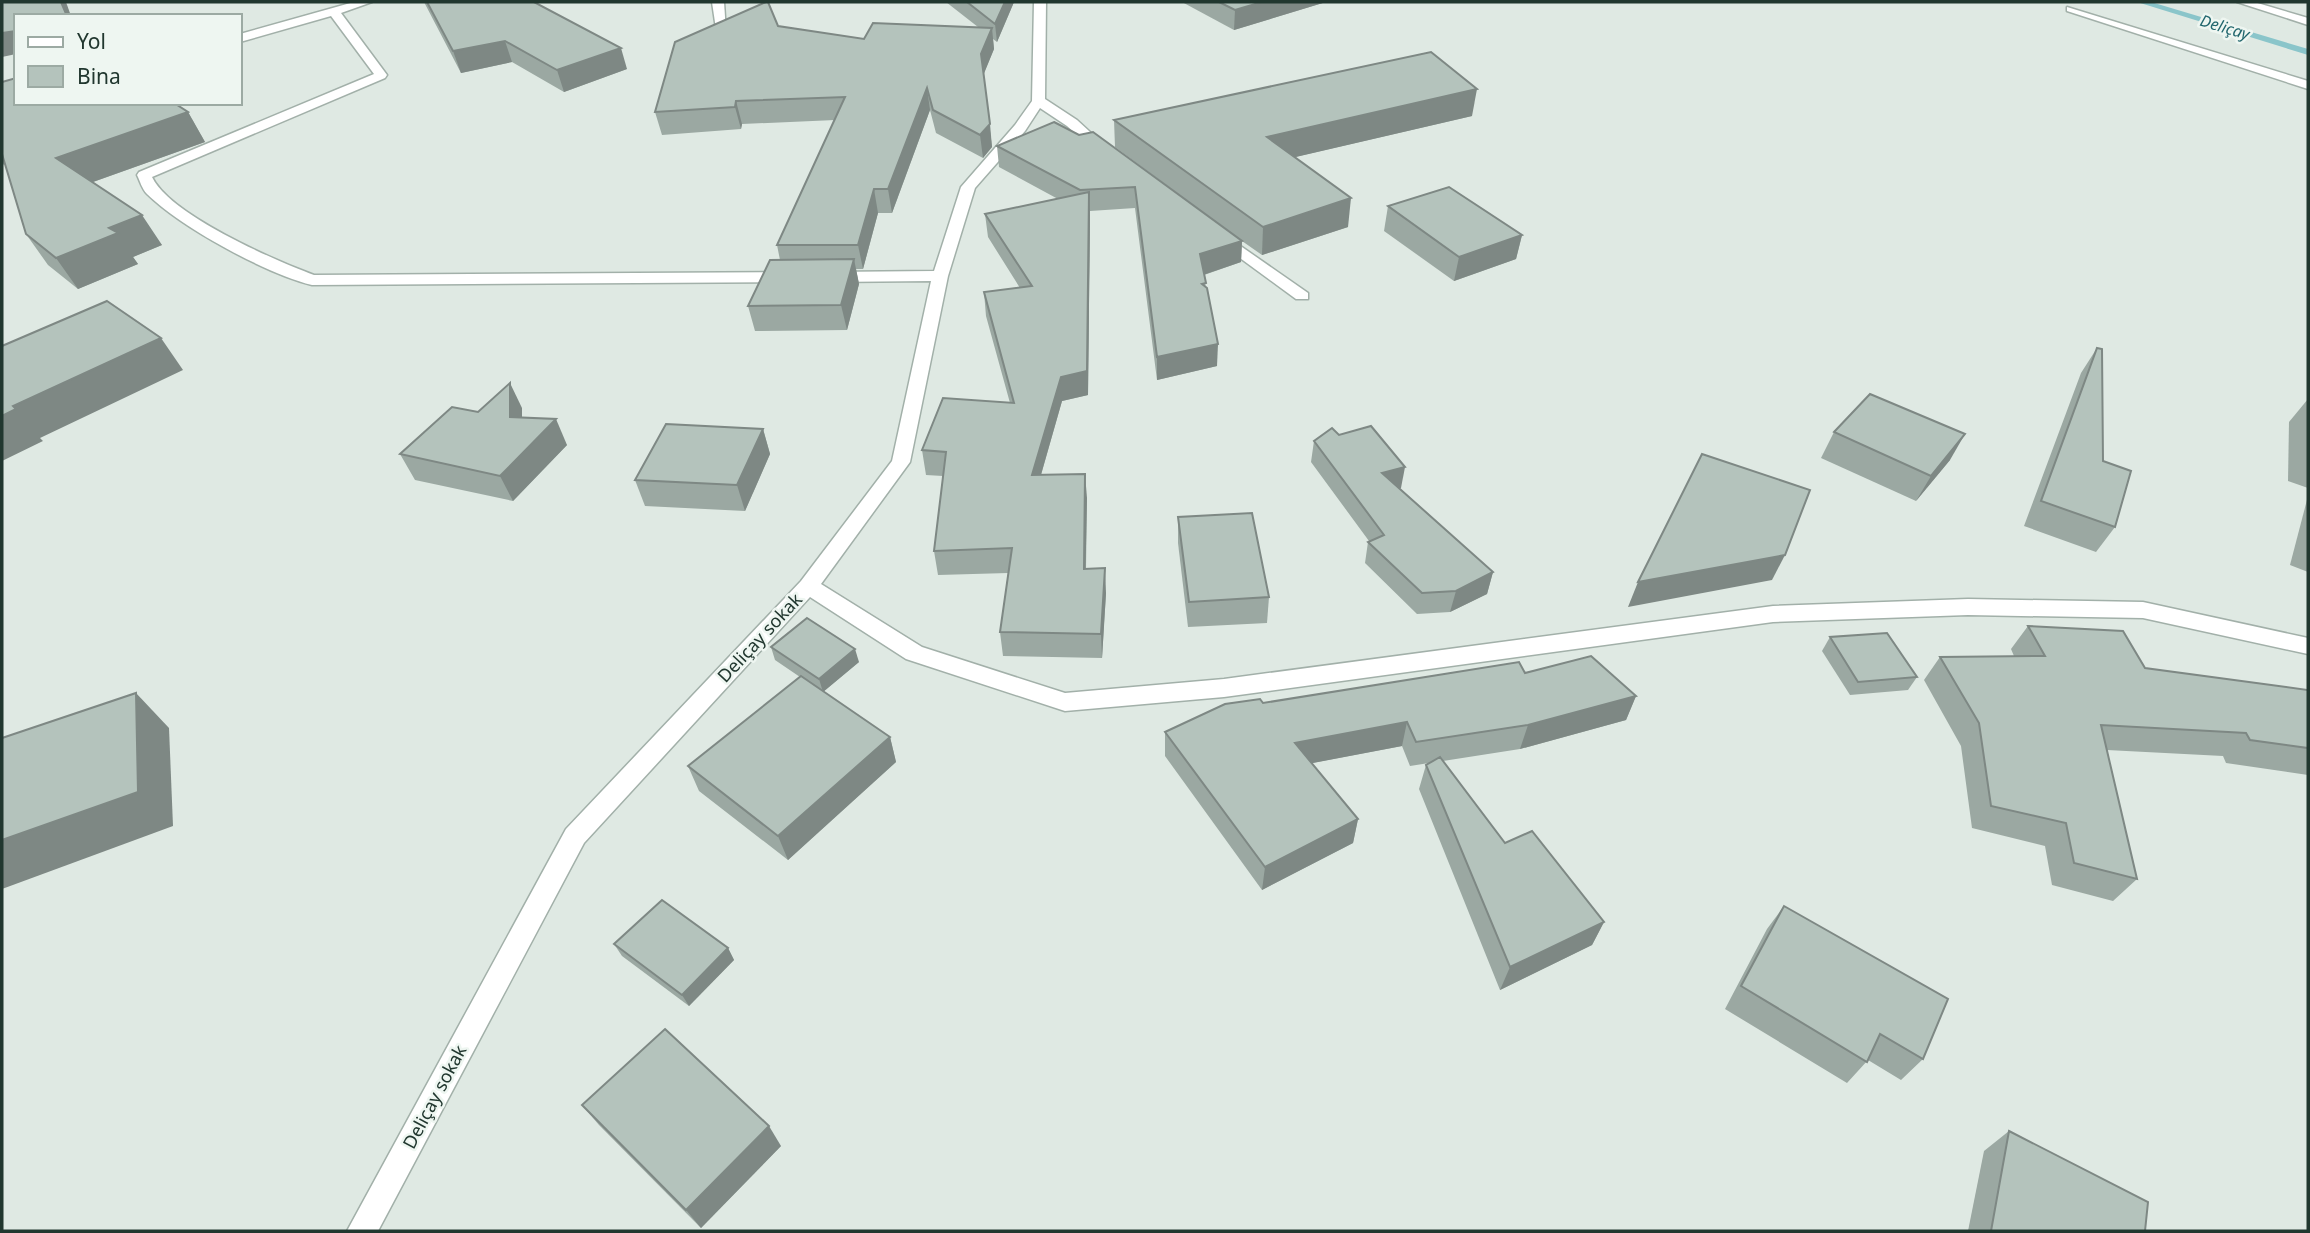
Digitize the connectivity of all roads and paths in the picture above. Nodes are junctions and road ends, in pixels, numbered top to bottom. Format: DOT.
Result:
graph roads {
  1 [pos="366,2"];
  2 [pos="718,2"];
  3 [pos="1040,2"];
  4 [pos="2243,2"];
  5 [pos="2071,9"];
  6 [pos="333,10"];
  7 [pos="2308,22"];
  8 [pos="722,29"];
  9 [pos="242,37"];
  10 [pos="2308,85"];
  11 [pos="1038,101"];
  12 [pos="1118,163"];
  13 [pos="1205,226"];
  14 [pos="940,276"];
  15 [pos="1302,296"];
  16 [pos="808,586"];
  17 [pos="2308,646"];
  18 [pos="362,1231"];
  1 -- 6 [label="street"];
  2 -- 8 [label="street"];
  3 -- 11 [label="street"];
  4 -- 7 [label="street"];
  5 -- 10 [label="street"];
  6 -- 9 [label="street"];
  6 -- 14 [label="street"];
  11 -- 12 [label="street"];
  11 -- 14 [label="street, Deliçay sokak"];
  13 -- 15 [label="street"];
  14 -- 16 [label="street, Deliçay sokak"];
  16 -- 17 [label="street"];
  16 -- 18 [label="street, Deliçay sokak"];
}
